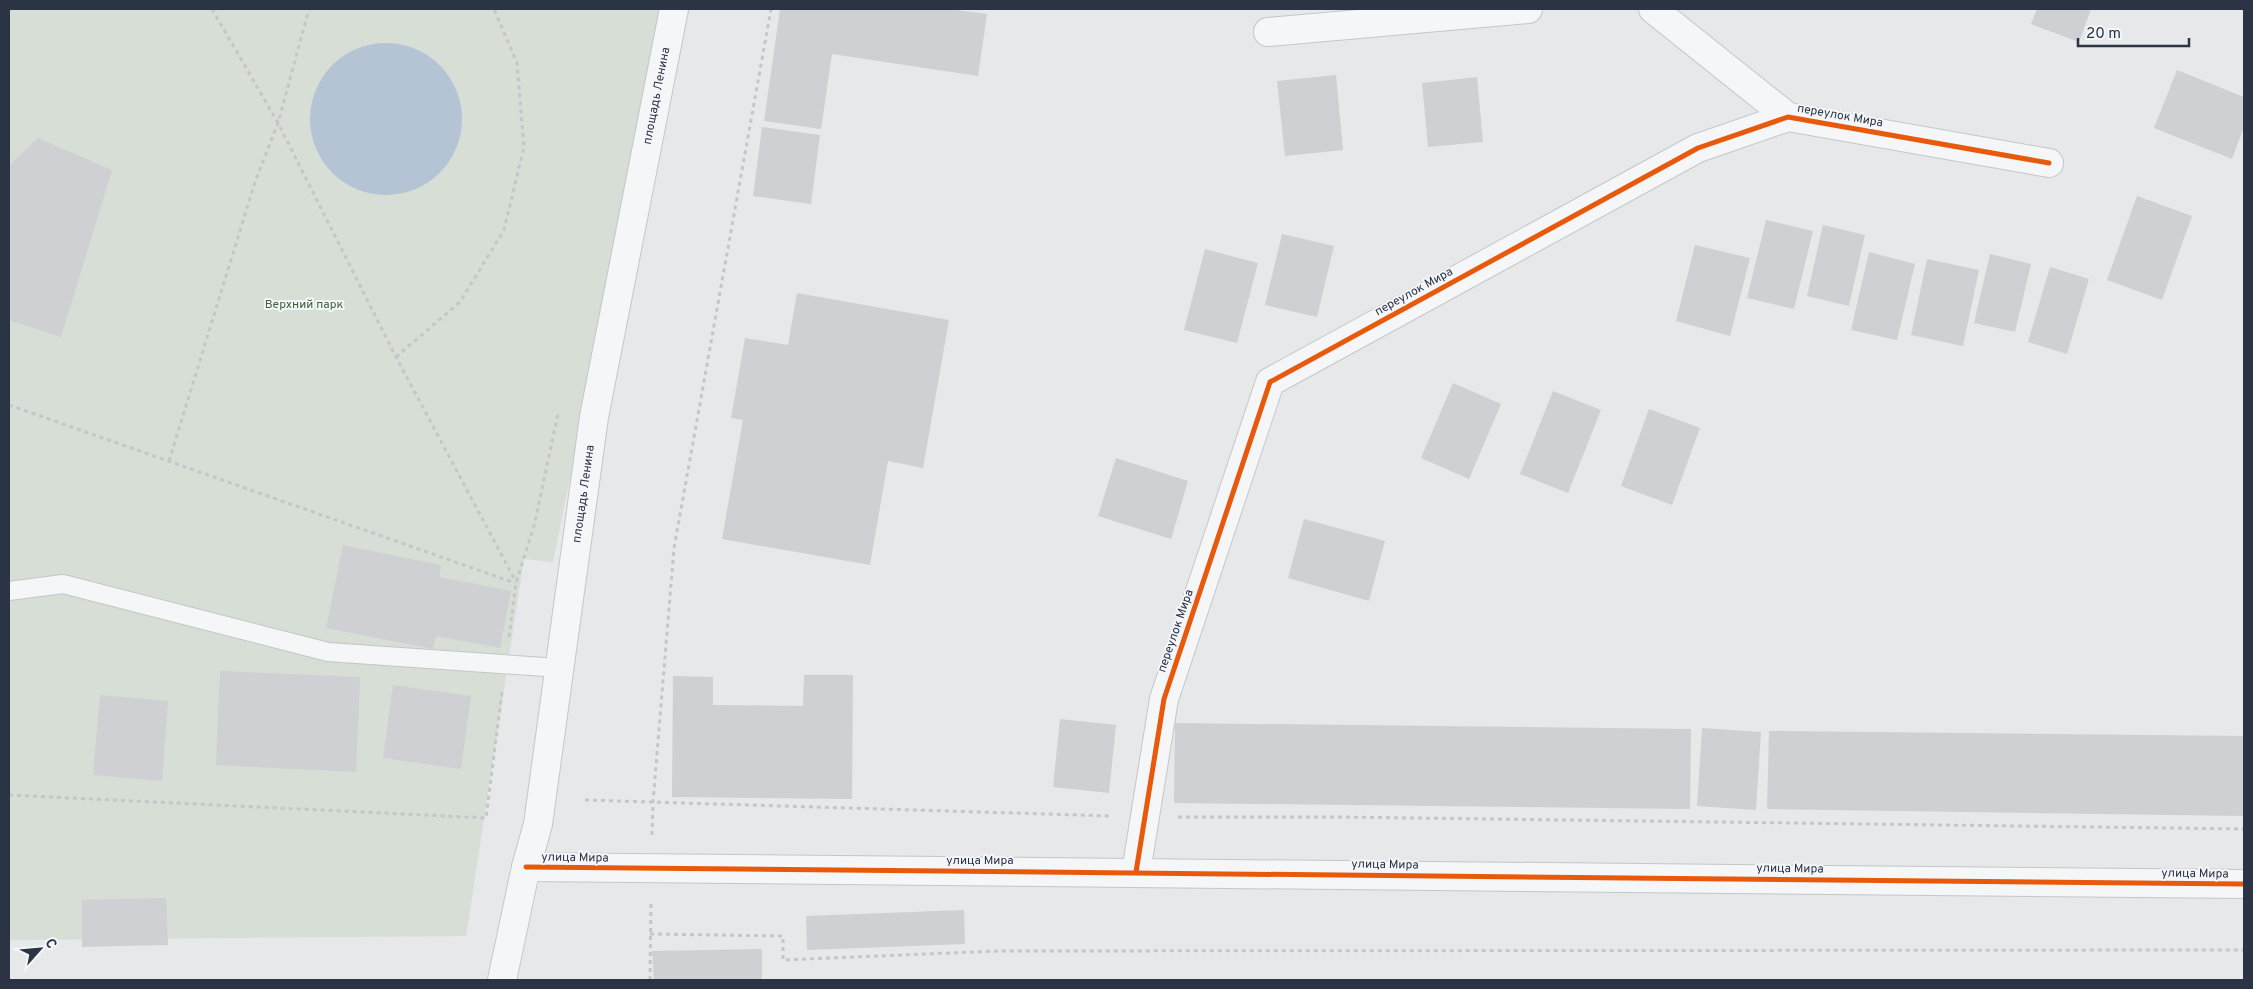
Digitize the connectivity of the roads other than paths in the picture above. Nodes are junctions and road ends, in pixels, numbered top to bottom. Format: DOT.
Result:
graph roads {
  1 [pos="674,9"];
  2 [pos="1528,9"];
  3 [pos="1653,9"];
  4 [pos="1268,32"];
  5 [pos="1788,116"];
  6 [pos="2049,163"];
  7 [pos="9,591"];
  8 [pos="559,668"];
  9 [pos="526,867"];
  10 [pos="1136,872"];
  11 [pos="2244,884"];
  12 [pos="502,980"];
  1 -- 8 [label="street, площадь Ленина"];
  2 -- 4 [label="street"];
  3 -- 5 [label="street, переулок Мира"];
  5 -- 6 [label="street, переулок Мира"];
  5 -- 10 [label="street, переулок Мира"];
  7 -- 8 [label="lane"];
  8 -- 9 [label="street, площадь Ленина"];
  9 -- 10 [label="street, улица Мира"];
  9 -- 12 [label="street, площадь Ленина"];
  10 -- 11 [label="street, улица Мира"];
}
